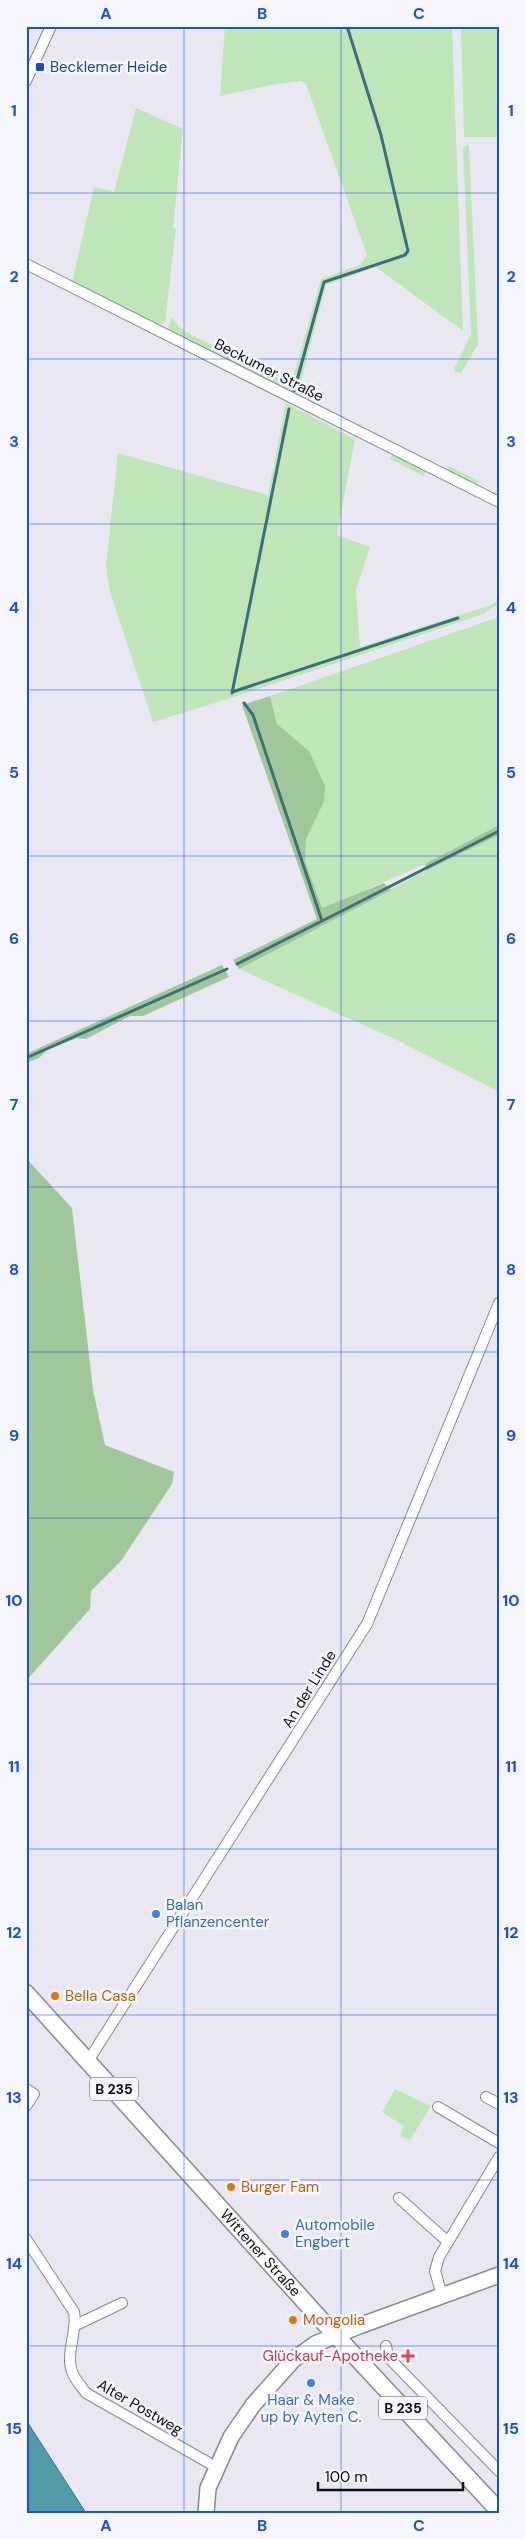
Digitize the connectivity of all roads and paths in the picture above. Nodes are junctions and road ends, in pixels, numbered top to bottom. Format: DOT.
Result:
graph roads {
  1 [pos="51,26"];
  2 [pos="26,81"];
  3 [pos="26,264"];
  4 [pos="499,502"];
  5 [pos="499,1303"];
  6 [pos="26,1992"];
  7 [pos="88,2061"];
  8 [pos="26,2089"];
  9 [pos="486,2096"];
  10 [pos="499,2104"];
  11 [pos="26,2106"];
  12 [pos="438,2107"];
  13 [pos="499,2143"];
  14 [pos="499,2157"];
  15 [pos="399,2198"];
  16 [pos="26,2239"];
  17 [pos="448,2242"];
  18 [pos="499,2275"];
  19 [pos="442,2295"];
  20 [pos="122,2304"];
  21 [pos="76,2325"];
  22 [pos="338,2336"];
  23 [pos="386,2346"];
  24 [pos="497,2466"];
  25 [pos="216,2468"];
  26 [pos="499,2511"];
  27 [pos="206,2513"];
  1 -- 2 [label="street"];
  3 -- 4 [label="street, Beckumer Straße"];
  5 -- 7 [label="street, An der Linde"];
  6 -- 7 [label="main road, Wittener Straße / B 235"];
  7 -- 22 [label="main road, Wittener Straße / B 235"];
  8 -- 11 [label="street"];
  9 -- 10 [label="street"];
  12 -- 13 [label="street"];
  14 -- 17 [label="street"];
  15 -- 17 [label="street"];
  16 -- 21 [label="street"];
  17 -- 19 [label="street"];
  18 -- 19 [label="main road"];
  19 -- 22 [label="main road"];
  20 -- 21 [label="street"];
  21 -- 25 [label="street, Alter Postweg"];
  22 -- 25 [label="main road"];
  22 -- 26 [label="main road, Wittener Straße / B 235"];
  23 -- 24 [label="street"];
  25 -- 27 [label="main road"];
}
